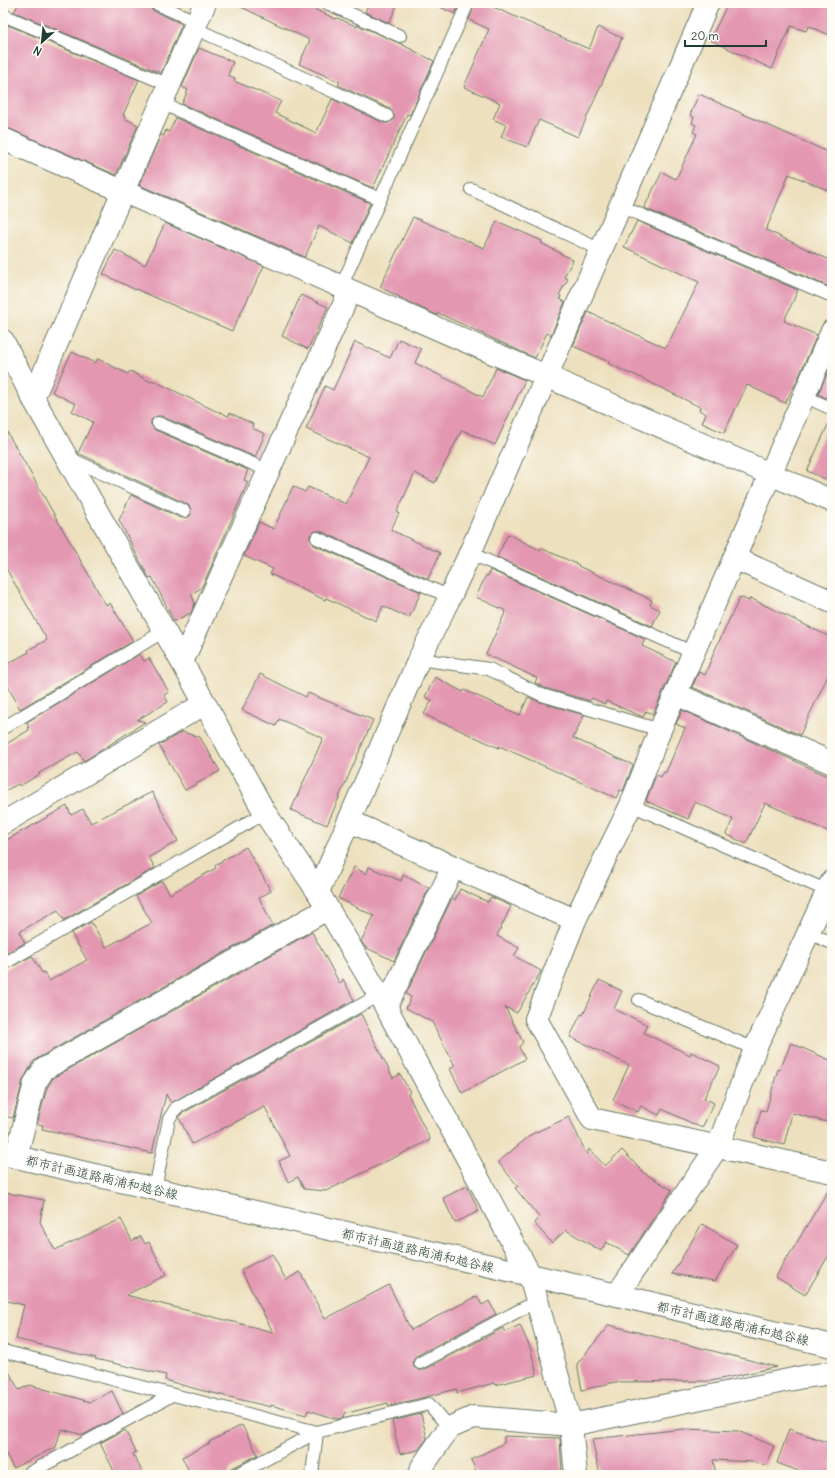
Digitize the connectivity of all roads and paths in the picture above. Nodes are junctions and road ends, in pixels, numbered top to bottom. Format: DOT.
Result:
graph roads {
  1 [pos="155,3"];
  2 [pos="327,3"];
  3 [pos="468,3"];
  4 [pos="708,3"];
  5 [pos="3,15"];
  6 [pos="198,18"];
  7 [pos="400,36"];
  8 [pos="165,94"];
  9 [pos="387,116"];
  10 [pos="3,139"];
  11 [pos="471,189"];
  12 [pos="123,192"];
  13 [pos="380,200"];
  14 [pos="620,206"];
  15 [pos="601,250"];
  16 [pos="346,289"];
  17 [pos="832,296"];
  18 [pos="832,331"];
  19 [pos="3,341"];
  20 [pos="9,366"];
  21 [pos="546,377"];
  22 [pos="804,396"];
  23 [pos="33,398"];
  24 [pos="832,409"];
  25 [pos="158,423"];
  26 [pos="67,457"];
  27 [pos="269,471"];
  28 [pos="770,474"];
  29 [pos="832,501"];
  30 [pos="184,511"];
  31 [pos="317,538"];
  32 [pos="470,552"];
  33 [pos="734,558"];
  34 [pos="450,597"];
  35 [pos="832,602"];
  36 [pos="164,631"];
  37 [pos="694,653"];
  38 [pos="419,659"];
  39 [pos="182,662"];
  40 [pos="676,694"];
  41 [pos="204,704"];
  42 [pos="3,728"];
  43 [pos="660,730"];
  44 [pos="832,763"];
  45 [pos="630,805"];
  46 [pos="266,813"];
  47 [pos="349,821"];
  48 [pos="3,823"];
  49 [pos="453,867"];
  50 [pos="830,886"];
  51 [pos="322,901"];
  52 [pos="575,920"];
  53 [pos="809,933"];
  54 [pos="832,943"];
  55 [pos="3,964"];
  56 [pos="639,1000"];
  57 [pos="383,1001"];
  58 [pos="755,1049"];
  59 [pos="718,1146"];
  60 [pos="10,1156"];
  61 [pos="832,1172"];
  62 [pos="155,1189"];
  63 [pos="530,1275"];
  64 [pos="617,1295"];
  65 [pos="537,1301"];
  66 [pos="832,1346"];
  67 [pos="3,1351"];
  68 [pos="420,1363"];
  69 [pos="832,1372"];
  70 [pos="172,1394"];
  71 [pos="571,1425"];
  72 [pos="449,1428"];
  73 [pos="317,1432"];
  74 [pos="26,1475"];
  75 [pos="236,1475"];
  76 [pos="312,1475"];
  77 [pos="420,1475"];
  78 [pos="576,1475"];
  1 -- 6 [label="lane"];
  2 -- 7 [label="lane"];
  3 -- 13 [label="lane"];
  4 -- 14 [label="street"];
  5 -- 8 [label="lane"];
  6 -- 8 [label="street"];
  6 -- 9 [label="lane"];
  8 -- 12 [label="street"];
  8 -- 13 [label="lane"];
  10 -- 12 [label="street"];
  11 -- 15 [label="lane"];
  12 -- 16 [label="street"];
  12 -- 23 [label="street"];
  13 -- 16 [label="lane"];
  14 -- 15 [label="street"];
  14 -- 17 [label="lane"];
  15 -- 21 [label="street"];
  16 -- 21 [label="street"];
  16 -- 27 [label="street"];
  18 -- 22 [label="street"];
  19 -- 20 [label="street"];
  20 -- 23 [label="street"];
  21 -- 28 [label="street"];
  21 -- 32 [label="street"];
  22 -- 24 [label="lane"];
  22 -- 28 [label="street"];
  23 -- 26 [label="street"];
  25 -- 27 [label="lane"];
  26 -- 30 [label="lane"];
  26 -- 36 [label="street"];
  27 -- 39 [label="street"];
  28 -- 29 [label="street"];
  28 -- 33 [label="street"];
  31 -- 34 [label="lane"];
  32 -- 34 [label="street"];
  32 -- 37 [label="lane"];
  33 -- 35 [label="street"];
  33 -- 37 [label="street"];
  34 -- 38 [label="street"];
  36 -- 39 [label="street"];
  36 -- 42 [label="lane"];
  37 -- 40 [label="street"];
  38 -- 43 [label="lane"];
  38 -- 47 [label="street"];
  39 -- 41 [label="street"];
  40 -- 43 [label="street"];
  40 -- 44 [label="street"];
  41 -- 46 [label="street"];
  41 -- 48 [label="street"];
  43 -- 45 [label="street"];
  45 -- 50 [label="lane"];
  45 -- 52 [label="street"];
  46 -- 51 [label="street"];
  46 -- 55 [label="lane"];
  47 -- 49 [label="street"];
  47 -- 51 [label="street"];
  49 -- 52 [label="street"];
  49 -- 57 [label="street"];
  50 -- 53 [label="street"];
  51 -- 57 [label="street"];
  51 -- 60 [label="street"];
  52 -- 59 [label="street"];
  53 -- 54 [label="lane"];
  53 -- 58 [label="street"];
  56 -- 58 [label="lane"];
  57 -- 62 [label="lane"];
  57 -- 63 [label="street"];
  58 -- 59 [label="street"];
  59 -- 61 [label="street"];
  59 -- 64 [label="street"];
  60 -- 62 [label="street, 都市計画道路南浦和越谷線"];
  62 -- 63 [label="street, 都市計画道路南浦和越谷線"];
  63 -- 64 [label="street, 都市計画道路南浦和越谷線"];
  63 -- 65 [label="street"];
  64 -- 66 [label="street, 都市計画道路南浦和越谷線"];
  65 -- 68 [label="lane"];
  65 -- 71 [label="street"];
  67 -- 70 [label="lane"];
  69 -- 71 [label="street"];
  70 -- 73 [label="lane"];
  70 -- 74 [label="lane"];
  71 -- 72 [label="street"];
  71 -- 78 [label="street"];
  72 -- 73 [label="lane"];
  72 -- 77 [label="street"];
  73 -- 75 [label="lane"];
  73 -- 76 [label="lane"];
}
